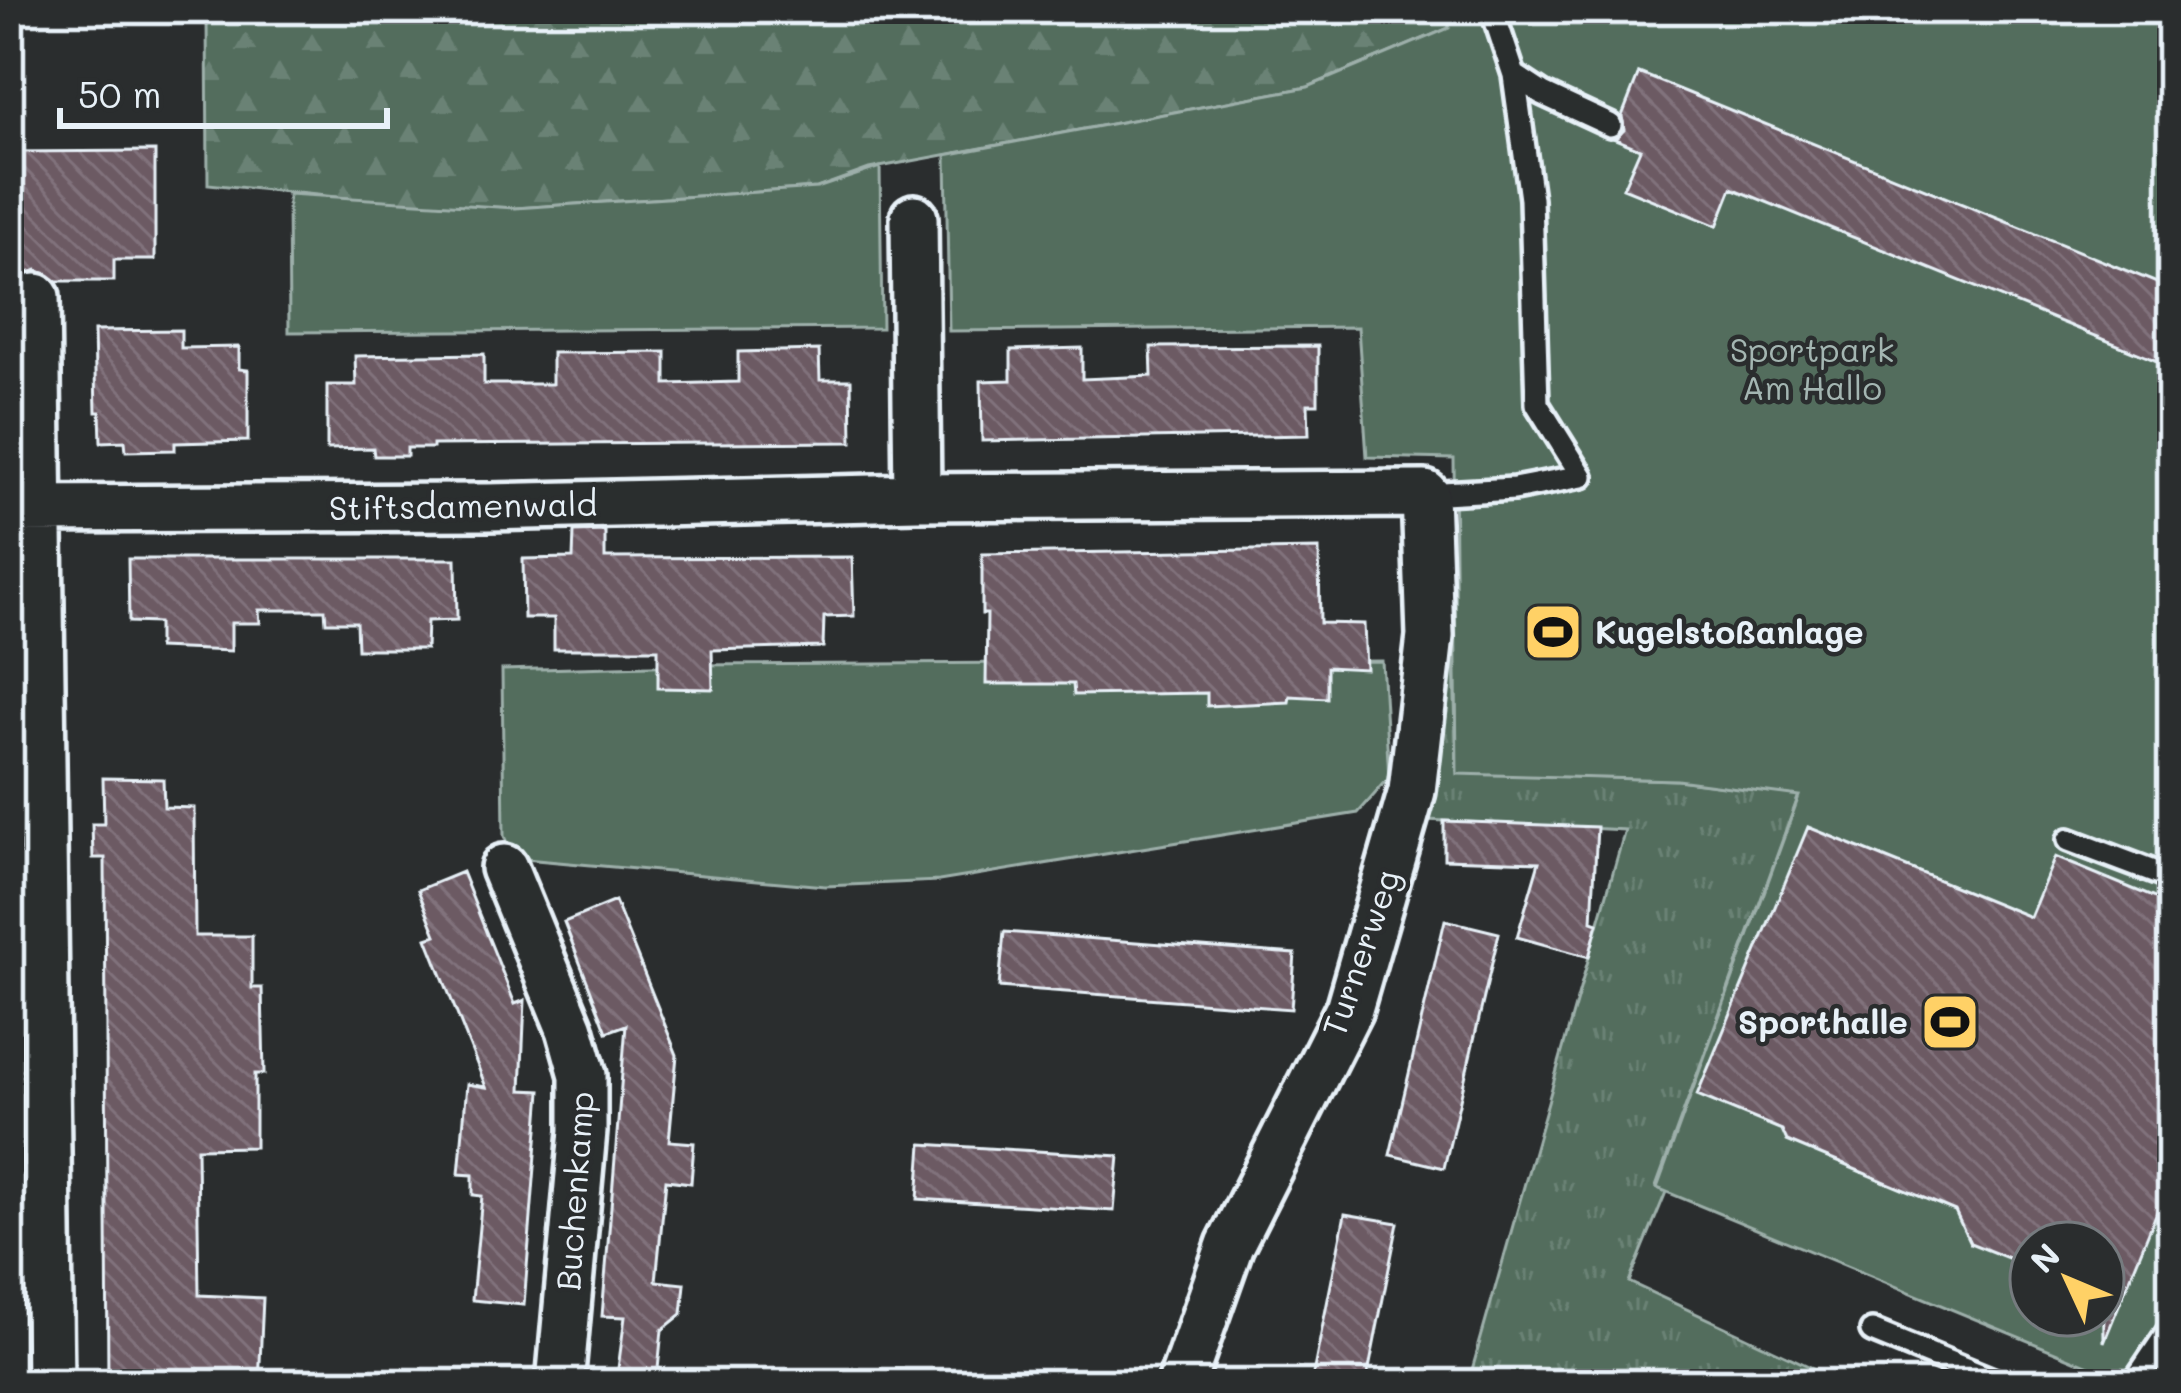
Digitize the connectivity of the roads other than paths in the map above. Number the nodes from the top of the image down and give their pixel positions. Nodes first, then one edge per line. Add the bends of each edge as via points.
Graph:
1 (1492, 9) edge
2 (1514, 75) junction
3 (1610, 124) dead end
4 (914, 218) dead end
5 (36, 297) dead end
6 (1425, 494) junction
7 (917, 497) junction
8 (23, 508) edge
9 (2068, 840) dead end
10 (504, 868) dead end
11 (2172, 879) edge
12 (28, 1118) edge
13 (2172, 1326) edge
14 (1872, 1331) dead end
15 (50, 1384) edge
16 (560, 1384) edge
17 (1181, 1384) edge
18 (2002, 1384) edge
19 (2133, 1384) edge

1 - 2 lane
2 - 3 lane
2 - 6 lane via 1531,199 1537,404 1582,476
4 - 7 street
5 - 8 street
6 - 7 street, Stiftsdamenwald
6 - 17 street, Turnerweg via 1430,636 1412,791 1349,1009 1230,1245
7 - 8 street, Stiftsdamenwald
8 - 12 street
9 - 11 lane
10 - 16 street, Buchenkamp via 583,1076
12 - 15 street
13 - 19 lane
14 - 18 lane

